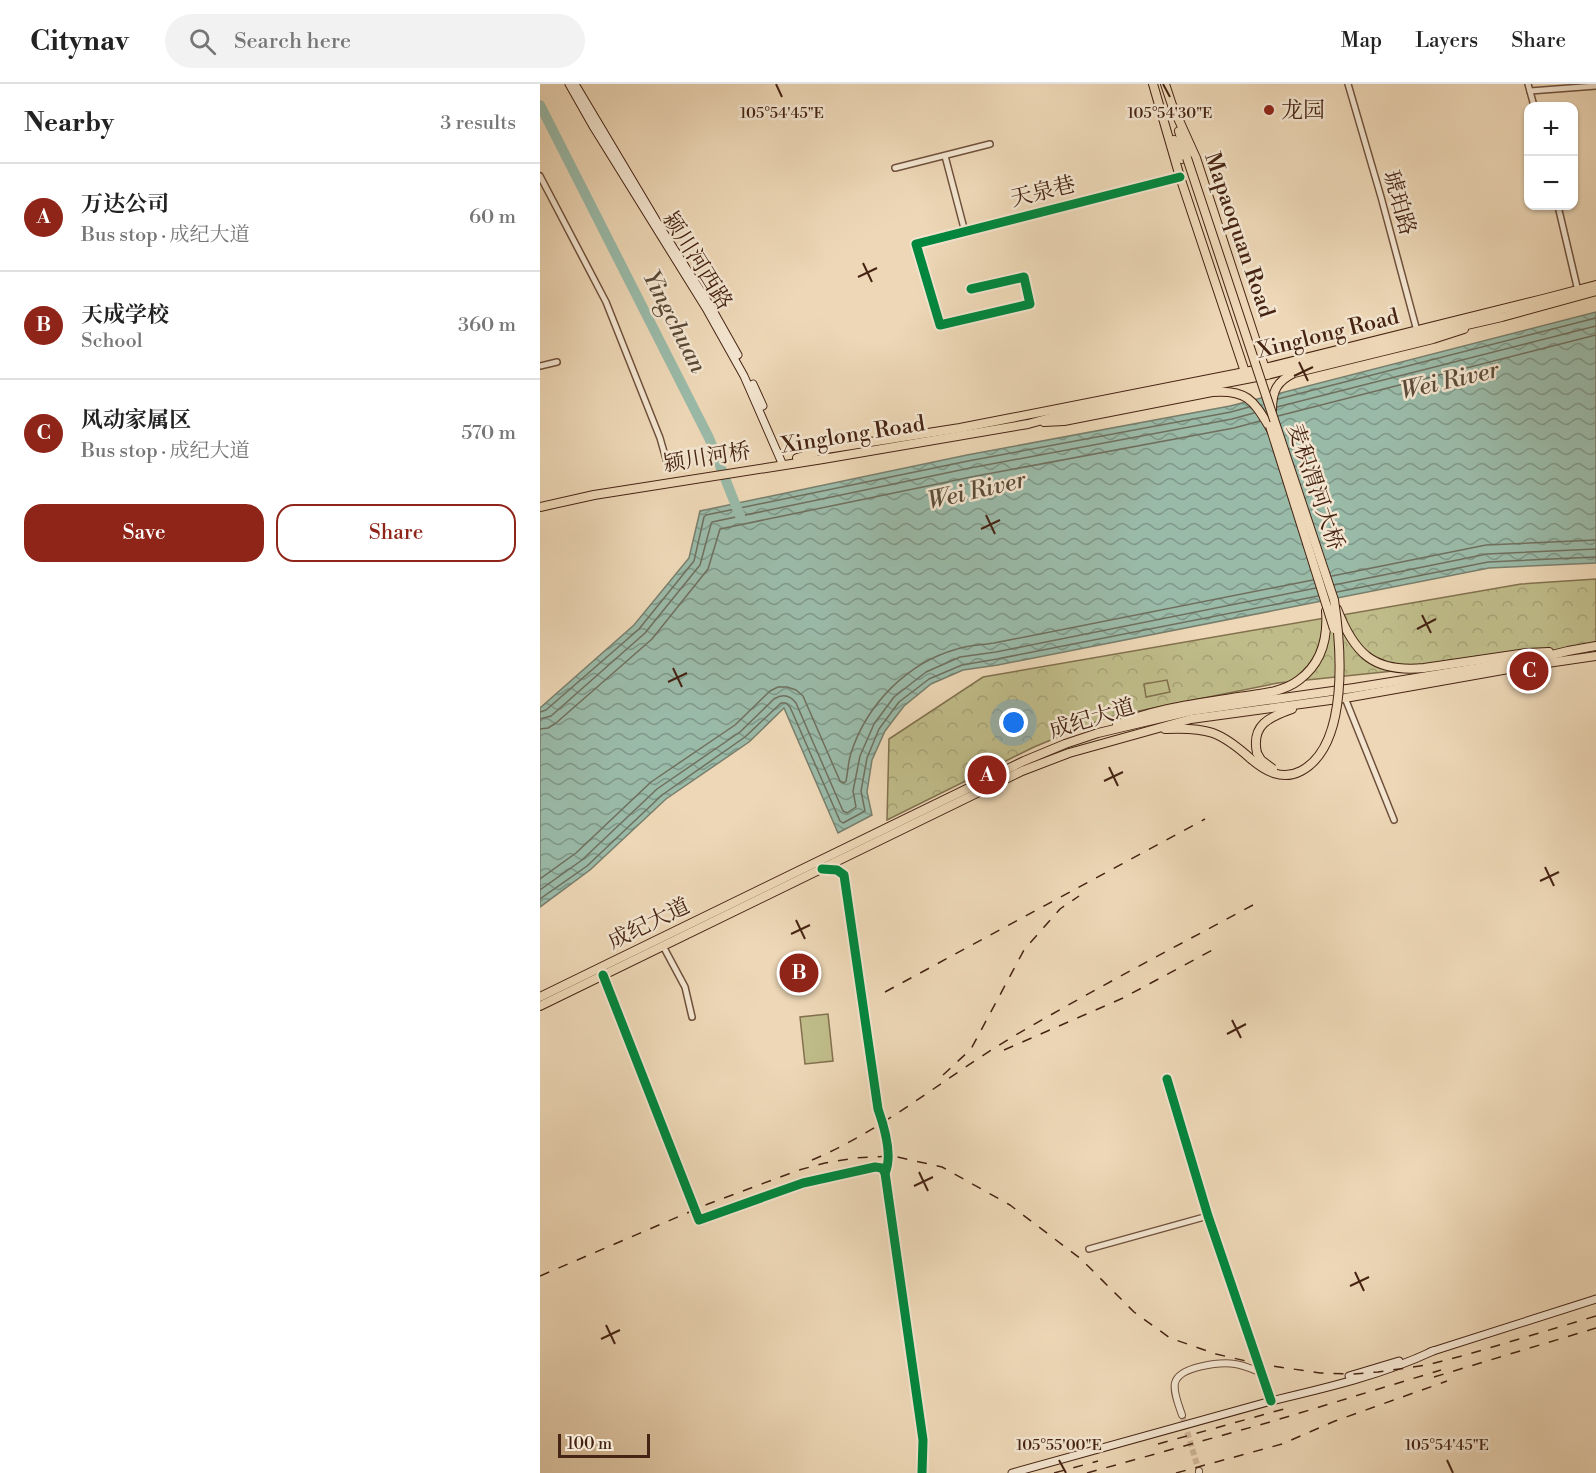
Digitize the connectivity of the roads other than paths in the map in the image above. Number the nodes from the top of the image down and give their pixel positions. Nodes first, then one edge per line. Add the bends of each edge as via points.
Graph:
1 (569, 84) edge
2 (574, 84) edge
3 (1153, 84) edge
4 (1165, 84) edge
5 (1348, 84) edge
6 (1528, 84) edge
7 (1596, 86) edge
8 (1530, 91) junction
9 (1533, 102) edge
10 (1173, 107) junction
11 (1162, 111) junction
12 (990, 144) dead end
13 (945, 156) junction
14 (1184, 159) junction
15 (895, 168) dead end
16 (540, 176) edge
17 (1180, 177) junction
18 (1559, 210) edge
19 (965, 232) junction
20 (1596, 285) edge
21 (971, 289) dead end
22 (1596, 291) edge
23 (1579, 293) junction
24 (1502, 317) junction
25 (1417, 331) junction
26 (557, 362) dead end
27 (540, 366) edge
28 (1266, 371) junction
29 (1246, 376) junction
30 (1028, 424) junction
31 (1274, 430) junction
32 (784, 462) junction
33 (668, 466) dead end
34 (768, 467) junction
35 (540, 507) edge
36 (1330, 600) junction
37 (1596, 646) edge
38 (1568, 651) junction
39 (1596, 656) edge
40 (1345, 698) junction
41 (1306, 704) junction
42 (1149, 730) junction
43 (1098, 733) junction
44 (1254, 756) junction
45 (1394, 820) dead end
46 (822, 869) junction
47 (663, 946) junction
48 (603, 975) junction
49 (540, 997) edge
50 (540, 1006) edge
51 (693, 1017) dead end
52 (1167, 1079) dead end
53 (885, 1173) junction
54 (1208, 1216) junction
55 (1089, 1249) dead end
56 (1596, 1299) edge
57 (1262, 1373) junction
58 (1271, 1401) junction
59 (1182, 1415) tunnel mouth
60 (922, 1473) edge
61 (1012, 1473) edge

1 - 32 main road, 颍川河西路 via 712,319
2 - 32 main road, 颍川河西路 via 711,307 748,375
3 - 11 main road, Mapaoquan Road
4 - 10 main road, Mapaoquan Road
5 - 25 street, 琥珀路
6 - 8 street
7 - 8 street
8 - 9 street
10 - 14 main road, Mapaoquan Road
10 - 28 main road, Mapaoquan Road via 1196,158
11 - 14 main road, Mapaoquan Road
11 - 17 main road, Mapaoquan Road
12 - 13 street
13 - 15 street
13 - 19 street
14 - 31 main road, 麦积渭河大桥
16 - 33 street via 606,302
17 - 19 street, 天泉巷
17 - 29 main road, Mapaoquan Road
18 - 23 street
19 - 21 street, 天泉巷 via 916,244 940,325 1030,304 1024,277
20 - 23 highway, Xinglong Road
22 - 23 highway, Xinglong Road
23 - 24 highway, Xinglong Road
23 - 25 highway, Xinglong Road
24 - 28 highway, Xinglong Road
24 - 31 main road, bridge via 1285,377 1272,399
25 - 28 highway, Xinglong Road
26 - 27 street
28 - 29 highway, Xinglong Road
29 - 30 highway, Xinglong Road
29 - 32 highway, Xinglong Road via 826,449
30 - 31 main road via 1064,421 1212,392 1235,392 1252,402
30 - 34 highway, Xinglong Road
31 - 36 main road, 麦积渭河大桥, bridge
32 - 34 highway, Xinglong Road
34 - 35 highway, 颍川河桥
36 - 38 main road, bridge via 1352,641 1384,666 1408,670
36 - 43 main road, bridge via 1325,642 1316,664 1299,681 1275,691 1130,719
36 - 44 main road, 麦积渭河大桥, bridge via 1339,634 1340,679 1334,719 1322,750 1310,765 1287,775 1268,771
37 - 38 main road, 成纪大道
38 - 43 main road, 成纪大道 via 1191,711
39 - 40 main road, 成纪大道
40 - 41 main road, 成纪大道
40 - 45 street
41 - 42 main road, 成纪大道 via 1191,719
41 - 44 main road via 1277,714 1260,727
42 - 44 main road, 麦积渭河大桥 via 1209,731
42 - 46 main road, 成纪大道 via 1044,761
43 - 49 main road, 成纪大道 via 1024,761
46 - 47 main road, 成纪大道
46 - 53 street via 844,874 878,1109 885,1130
47 - 48 main road, 成纪大道
47 - 51 street via 685,987
48 - 50 main road, 成纪大道
48 - 53 street via 699,1220 803,1183 875,1167
52 - 54 street
53 - 60 street via 923,1440
54 - 55 street
54 - 57 street
56 - 58 main road via 1432,1351 1410,1362
57 - 58 street
57 - 59 street via 1236,1364 1181,1373 1175,1390
58 - 61 main road

